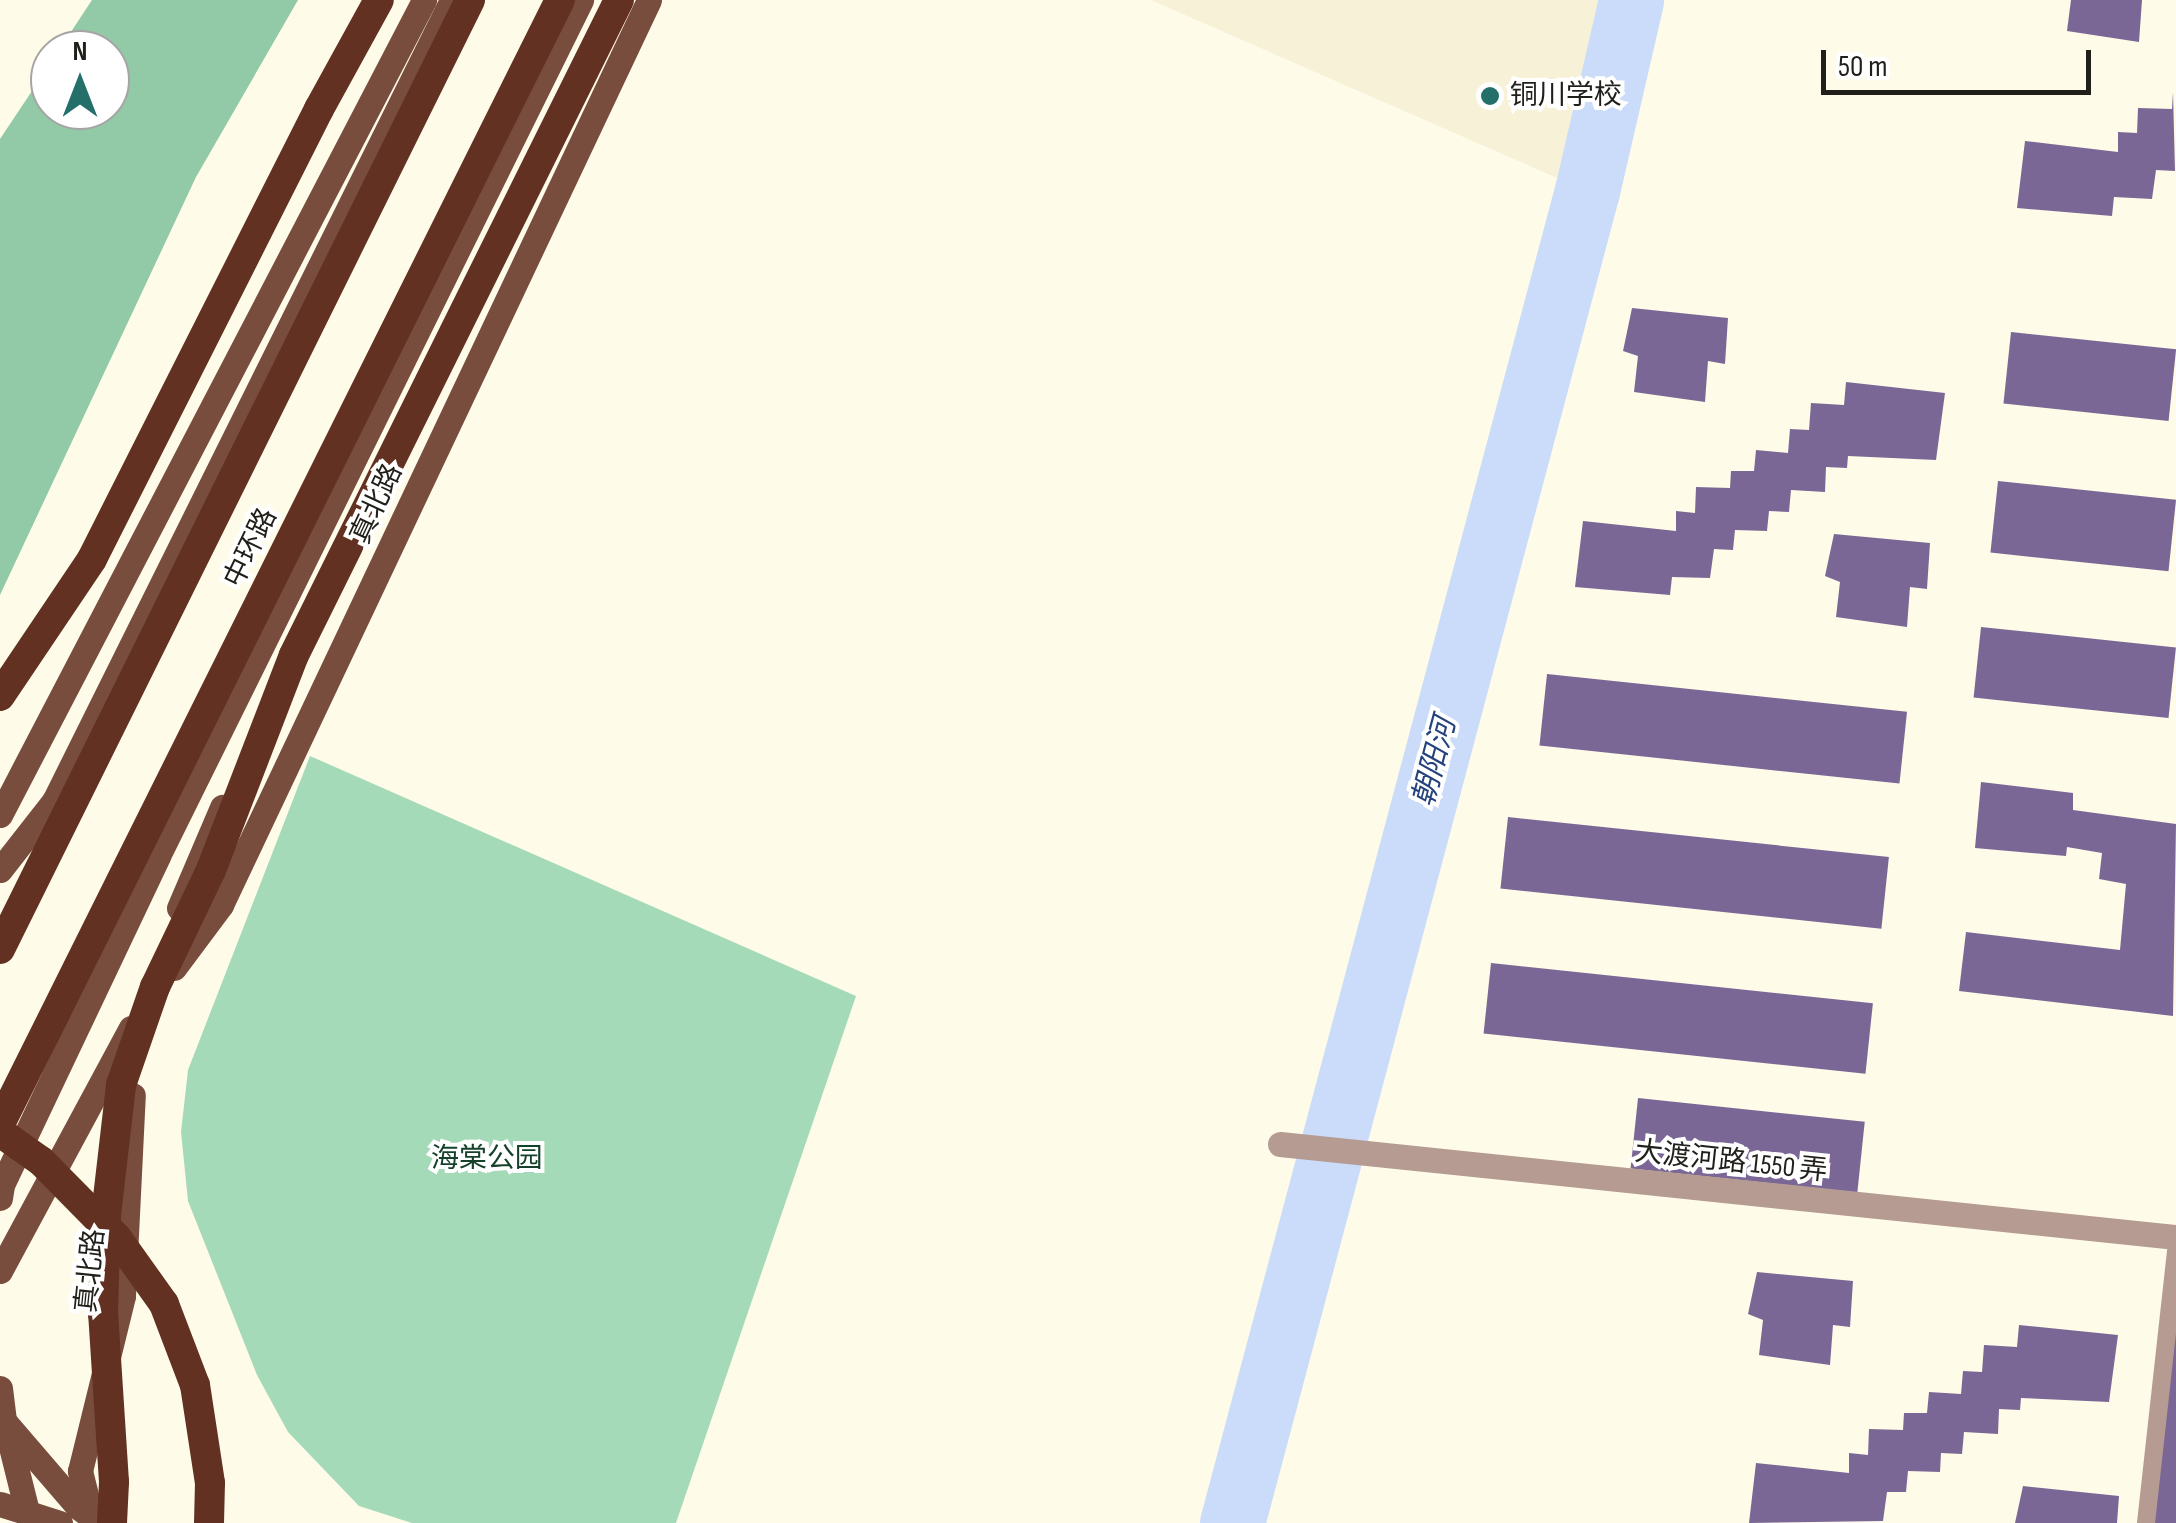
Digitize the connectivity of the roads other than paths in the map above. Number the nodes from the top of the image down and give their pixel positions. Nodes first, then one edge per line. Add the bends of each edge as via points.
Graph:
1 (380, 0) edge
2 (424, 0) edge
3 (452, 0) edge
4 (470, 0) edge
5 (560, 0) edge
6 (581, 0) edge
7 (610, 0) edge
8 (619, 0) edge
9 (649, 0) edge
10 (338, 566) junction
11 (0, 696) edge
12 (0, 815) edge
13 (0, 870) edge
14 (0, 950) edge
15 (136, 1019) junction
16 (0, 1124) edge
17 (0, 1132) edge
18 (1280, 1144) dead end
19 (0, 1198) edge
20 (2176, 1237) edge
21 (2176, 1250) edge
22 (0, 1271) edge
23 (0, 1388) edge
24 (2, 1419) edge
25 (0, 1504) edge
26 (30, 1523) edge
27 (60, 1523) edge
28 (96, 1523) edge
29 (112, 1523) edge
30 (209, 1523) edge
31 (2146, 1523) edge

1 - 11 highway via 92,559
2 - 12 main road
3 - 13 main road via 54,801
4 - 14 highway, 中环路
5 - 16 highway, 中环路
6 - 19 main road via 158,856
7 - 10 main road, 真北路
8 - 10 highway, bridge
9 - 15 main road, 真北路 via 221,905
10 - 15 main road, 真北路 via 202,850
10 - 29 highway, bridge via 155,988 121,1086 103,1314
15 - 22 main road, 真北路
15 - 28 main road, 真北路 via 123,1296 80,1471
17 - 30 highway, bridge via 41,1161 117,1238 164,1304 195,1385 210,1483
18 - 20 street, 大渡河路 1550 弄
21 - 31 lane
23 - 24 main road
24 - 26 main road, bridge
24 - 28 main road, bridge
25 - 27 main road

